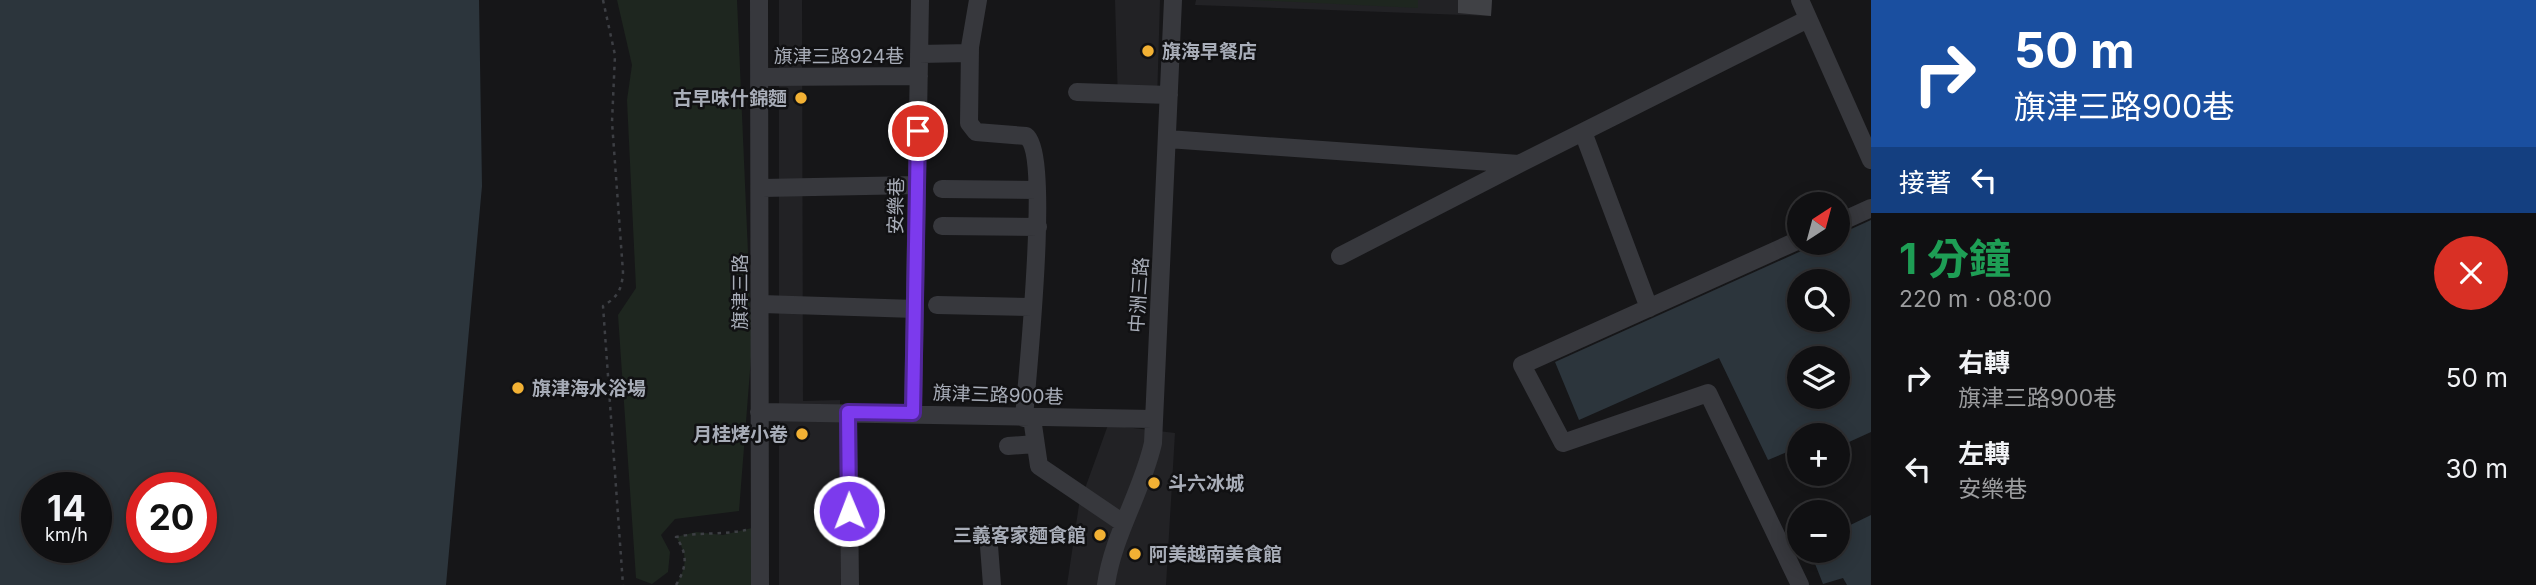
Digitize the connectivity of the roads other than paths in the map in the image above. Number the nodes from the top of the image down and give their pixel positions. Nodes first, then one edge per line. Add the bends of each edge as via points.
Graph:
1 (759, 0) edge
2 (920, 0) edge
3 (978, 0) edge
4 (1173, 0) edge
5 (1800, 0) edge
6 (1808, 19) junction
7 (970, 53) junction
8 (919, 54) junction
9 (919, 76) junction
10 (760, 77) junction
11 (1077, 92) dead end
12 (1169, 95) junction
13 (1583, 132) junction
14 (1168, 139) junction
15 (1871, 160) edge
16 (1519, 163) junction
17 (917, 185) junction
18 (761, 188) junction
19 (942, 189) dead end
20 (1037, 190) junction
21 (1871, 208) edge
22 (1850, 218) edge
23 (942, 226) dead end
24 (1038, 227) junction
25 (1787, 245) edge
26 (1340, 256) dead end
27 (761, 304) junction
28 (937, 305) dead end
29 (1032, 307) junction
30 (1649, 308) junction
31 (915, 309) junction
32 (759, 412) junction
33 (848, 412) junction
34 (913, 413) junction
35 (1028, 418) junction
36 (1152, 419) junction
37 (1035, 444) junction
38 (1008, 446) dead end
39 (1123, 523) junction
40 (988, 533) dead end
41 (761, 585) edge
42 (850, 585) edge
43 (992, 585) edge
44 (1106, 585) edge
45 (1800, 585) edge

1 - 10 street, 旗津三路
2 - 8 street, 安樂巷
3 - 7 street
4 - 12 street, 中洲三路
5 - 6 street
6 - 13 street
6 - 15 street
7 - 8 street
7 - 20 street via 969,123 972,129 1031,139
8 - 9 street, 安樂巷
9 - 10 street, 旗津三路924巷
9 - 17 street, 安樂巷
10 - 18 street, 旗津三路
11 - 12 street
12 - 14 street, 中洲三路
13 - 16 street
13 - 30 street
14 - 16 street
14 - 36 street, 中洲三路
16 - 26 street
17 - 18 street
17 - 31 street, 安樂巷
18 - 27 street, 旗津三路
19 - 20 street
20 - 24 street
21 - 22 street
23 - 24 street
24 - 29 street
25 - 30 street
27 - 31 street
27 - 32 street, 旗津三路
28 - 29 street
29 - 35 street
30 - 45 street via 1522,365 1563,443 1708,393
31 - 34 street, 安樂巷
32 - 33 street, 旗津三路900巷
32 - 41 street, 旗津三路
33 - 34 street, 旗津三路900巷
33 - 42 street
34 - 35 street, 旗津三路900巷
35 - 36 street, 旗津三路900巷
35 - 37 street
36 - 39 street, 中洲三路 via 1149,462
37 - 38 street
37 - 39 street via 1043,470
39 - 44 street, 中洲三路
40 - 43 street

